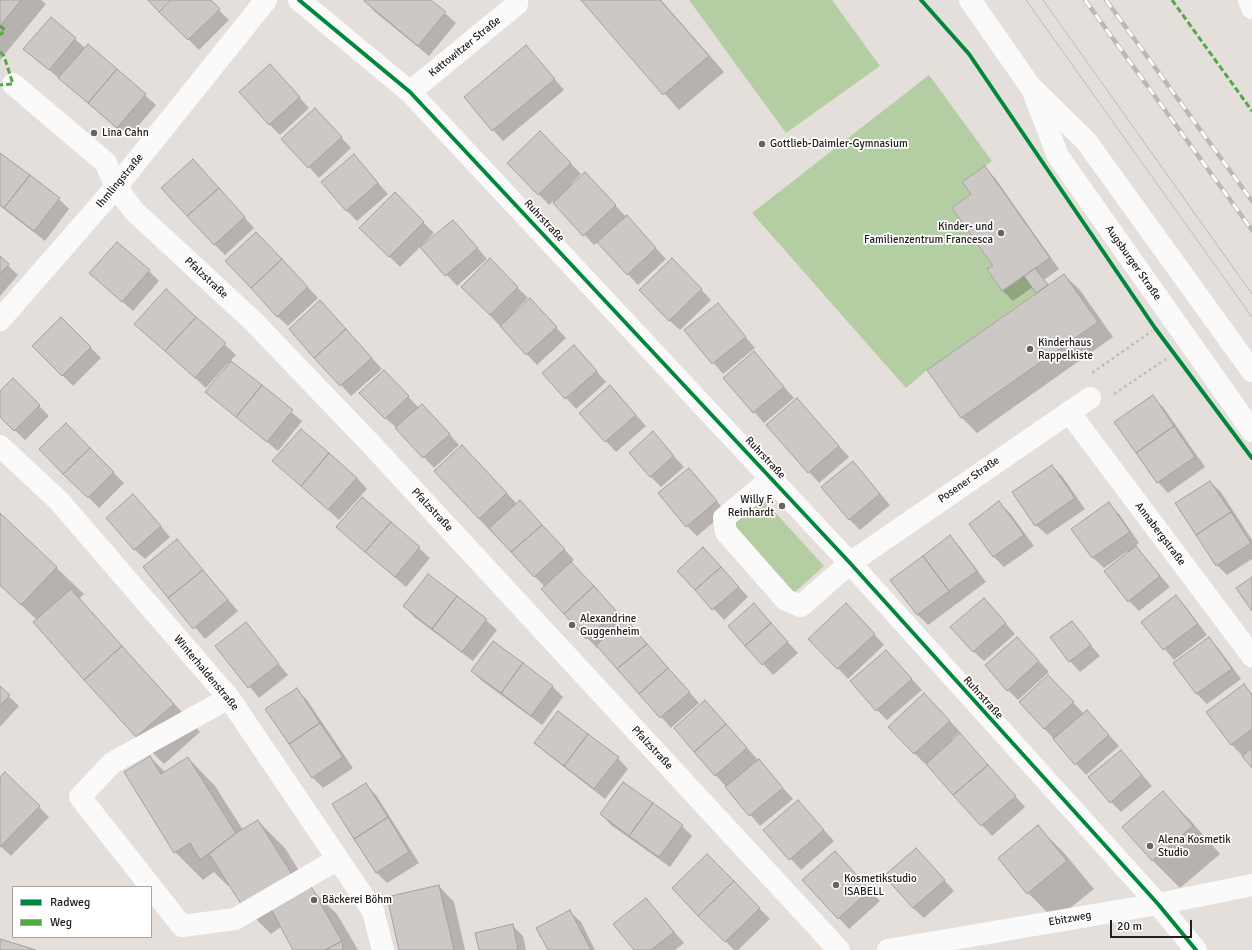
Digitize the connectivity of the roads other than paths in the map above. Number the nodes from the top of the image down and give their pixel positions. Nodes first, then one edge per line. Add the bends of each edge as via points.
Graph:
1 (266, 0) edge
2 (299, 0) edge
3 (516, 0) edge
4 (970, 0) edge
5 (1249, 0) edge
6 (1252, 8) edge
7 (13, 84) dead end
8 (1030, 86) junction
9 (410, 92) junction
10 (116, 187) junction
11 (0, 320) edge
12 (1252, 371) edge
13 (1090, 398) road end
14 (1068, 412) junction
15 (1252, 431) edge
16 (0, 446) edge
17 (771, 479) junction
18 (850, 563) junction
19 (1252, 656) edge
20 (229, 698) junction
21 (338, 859) junction
22 (1252, 885) edge
23 (150, 886) edge
24 (152, 888) edge
25 (1158, 904) junction
26 (383, 950) edge
27 (839, 950) edge
28 (888, 950) edge
29 (891, 950) edge
30 (1196, 950) edge

1 - 10 street, Ihmlingstraße
2 - 9 street, Ruhrstraße
3 - 9 street, Kattowitzer Straße via 517,4
4 - 8 street, Augsburger Straße
5 - 6 street
7 - 10 street, Pfalzstraße via 106,163
8 - 12 street, Augsburger Straße via 1086,141
8 - 15 street, Augsburger Straße via 1058,156
9 - 17 street, Ruhrstraße
10 - 11 street, Ihmlingstraße
10 - 27 street, Pfalzstraße via 134,211 253,321 369,442
13 - 14 street, Posener Straße
14 - 18 street, Posener Straße
14 - 19 street, Annabergstraße
16 - 20 street, Winterhaldenstraße via 59,501
17 - 18 street, Ruhrstraße
17 - 18 street, Posener Straße via 724,518 726,532 786,600 801,606
18 - 25 street, Ruhrstraße
20 - 21 street, Winterhaldenstraße
20 - 23 street via 112,764 80,797
21 - 24 street via 235,919 182,926
21 - 26 street, Winterhaldenstraße via 373,911
22 - 25 street, Ebitzweg
25 - 29 street, Ebitzweg
25 - 30 street, Ruhrstraße
28 - 29 street, Ebitzweg

